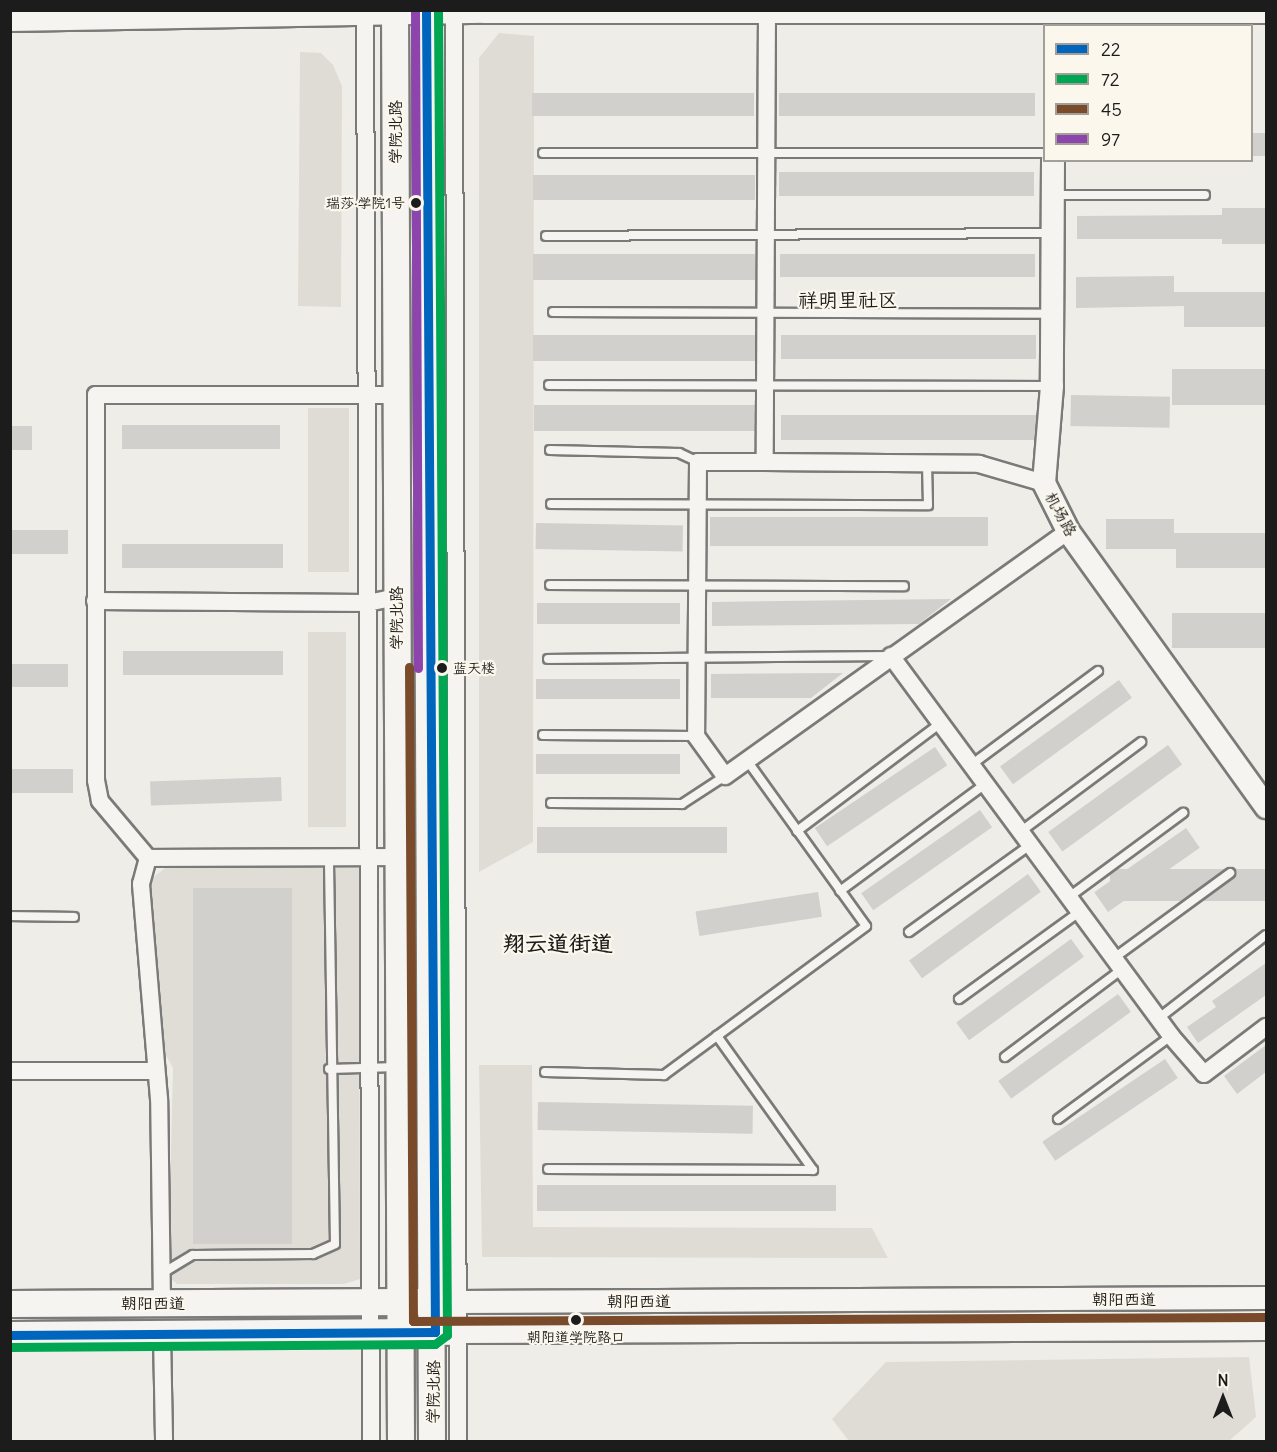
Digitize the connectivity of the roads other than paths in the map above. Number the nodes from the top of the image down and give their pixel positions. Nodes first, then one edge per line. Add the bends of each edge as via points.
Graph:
1 (916, 11) edge
2 (767, 12) edge
3 (1266, 12) edge
4 (365, 13) edge
5 (395, 13) edge
6 (426, 13) edge
7 (454, 13) edge
8 (1054, 19) edge
9 (10, 20) edge
10 (543, 153) dead end
11 (767, 153) junction
12 (1043, 153) edge
13 (1053, 162) edge
14 (1053, 195) junction
15 (1205, 195) dead end
16 (1053, 233) junction
17 (766, 235) junction
18 (546, 236) dead end
19 (553, 312) dead end
20 (766, 313) junction
21 (1052, 314) junction
22 (549, 385) dead end
23 (1052, 386) junction
24 (765, 387) junction
25 (396, 396) junction
26 (366, 397) junction
27 (550, 450) dead end
28 (698, 462) junction
29 (765, 462) junction
30 (927, 464) junction
31 (1044, 483) junction
32 (551, 504) dead end
33 (696, 504) junction
34 (1068, 531) junction
35 (550, 585) dead end
36 (695, 585) junction
37 (904, 585) dead end
38 (458, 596) junction
39 (396, 597) junction
40 (429, 598) junction
41 (95, 601) junction
42 (368, 603) junction
43 (891, 656) junction
44 (548, 659) dead end
45 (696, 661) junction
46 (1098, 671) dead end
47 (940, 723) junction
48 (543, 735) dead end
49 (696, 736) junction
50 (1141, 741) dead end
51 (745, 759) junction
52 (971, 765) junction
53 (725, 776) junction
54 (985, 784) junction
55 (551, 803) dead end
56 (1266, 807) edge
57 (1182, 813) dead end
58 (797, 831) junction
59 (1025, 838) junction
60 (327, 857) junction
61 (369, 857) junction
62 (398, 857) junction
63 (148, 858) junction
64 (1230, 873) dead end
65 (840, 891) junction
66 (1069, 897) junction
67 (1079, 912) junction
68 (10, 916) edge
69 (74, 917) dead end
70 (909, 932) dead end
71 (1266, 935) edge
72 (1118, 964) junction
73 (959, 999) dead end
74 (1158, 1018) junction
75 (1266, 1027) edge
76 (717, 1036) junction
77 (1171, 1036) junction
78 (1005, 1056) dead end
79 (399, 1066) junction
80 (371, 1067) junction
81 (331, 1069) junction
82 (10, 1071) edge
83 (154, 1071) junction
84 (545, 1072) dead end
85 (1058, 1119) dead end
86 (548, 1168) dead end
87 (158, 1275) junction
88 (1266, 1298) edge
89 (371, 1302) junction
90 (402, 1302) junction
91 (445, 1302) junction
92 (162, 1303) junction
93 (10, 1304) edge
94 (1266, 1329) edge
95 (446, 1332) junction
96 (371, 1333) junction
97 (401, 1333) junction
98 (159, 1334) junction
99 (10, 1335) edge
100 (156, 1442) edge
101 (164, 1442) edge
102 (371, 1442) edge
103 (401, 1442) edge
104 (432, 1442) edge
105 (458, 1442) edge

1 - 2 main road
1 - 8 main road
2 - 7 main road
2 - 11 street
3 - 8 main road
4 - 5 main road
4 - 9 main road
4 - 26 street
5 - 6 main road
5 - 25 main road, 学院北路
6 - 7 main road
6 - 40 main road, 学院北路
7 - 38 street
10 - 11 lane
11 - 12 lane
11 - 17 street
13 - 14 main road, 机场路
14 - 15 lane
14 - 16 main road, 机场路
16 - 17 lane
16 - 21 main road, 机场路
17 - 18 lane
17 - 20 street
19 - 20 lane
20 - 21 lane
20 - 24 street
21 - 23 main road, 机场路
22 - 24 lane
23 - 24 lane
23 - 31 main road, 机场路
24 - 29 street
25 - 26 street
25 - 39 main road, 学院北路
26 - 41 street via 96,395
26 - 42 street
27 - 28 lane via 679,453
28 - 29 street
28 - 33 street
29 - 30 street
30 - 31 street via 979,464
30 - 33 lane via 928,505
31 - 34 main road, 机场路
32 - 33 lane
33 - 36 street
34 - 43 street
34 - 56 main road, 机场路
35 - 36 lane
36 - 37 lane
36 - 45 street
38 - 40 street
38 - 91 street
39 - 40 main road
39 - 42 street
39 - 62 main road, 学院北路
40 - 91 main road, 学院北路
41 - 42 street
41 - 63 street via 100,801
42 - 61 street
43 - 45 lane via 715,656
43 - 47 street
43 - 51 street
44 - 45 lane
45 - 49 street
46 - 52 lane
47 - 52 street
47 - 58 lane
48 - 49 lane
49 - 53 street
50 - 59 lane
51 - 53 street
51 - 58 lane
52 - 54 street
53 - 55 lane via 682,804
54 - 59 street
54 - 65 lane
57 - 66 lane
58 - 65 lane
59 - 66 street
59 - 70 lane
60 - 61 street
60 - 63 street
60 - 81 lane
61 - 62 street
61 - 80 street
62 - 79 main road, 学院北路
63 - 83 street via 141,884
64 - 72 lane
65 - 76 lane via 866,926
66 - 67 street
67 - 72 street
67 - 73 lane
68 - 69 lane
71 - 74 lane
72 - 74 street
72 - 78 lane
74 - 77 street
75 - 77 street via 1203,1074
76 - 84 lane via 664,1075
76 - 86 lane via 813,1170
77 - 85 lane
79 - 80 lane
79 - 90 main road, 学院北路
80 - 81 lane
80 - 89 street
81 - 87 lane via 330,1247 313,1254 193,1255
82 - 83 street
83 - 87 street via 159,1099
87 - 92 street
88 - 91 main road, 朝阳西道
89 - 90 main road, 朝阳西道
89 - 92 main road, 朝阳西道
89 - 96 street
90 - 91 main road, 朝阳西道
90 - 97 main road, 学院北路
91 - 95 main road, 学院北路
92 - 93 main road, 朝阳西道
94 - 95 main road, 朝阳西道
95 - 97 main road, 朝阳西道
95 - 104 main road, 学院北路
95 - 105 street
96 - 97 main road, 朝阳西道
96 - 98 main road, 朝阳西道
96 - 102 street
97 - 103 main road, 学院北路
98 - 99 main road, 朝阳西道
98 - 100 street
98 - 101 street

